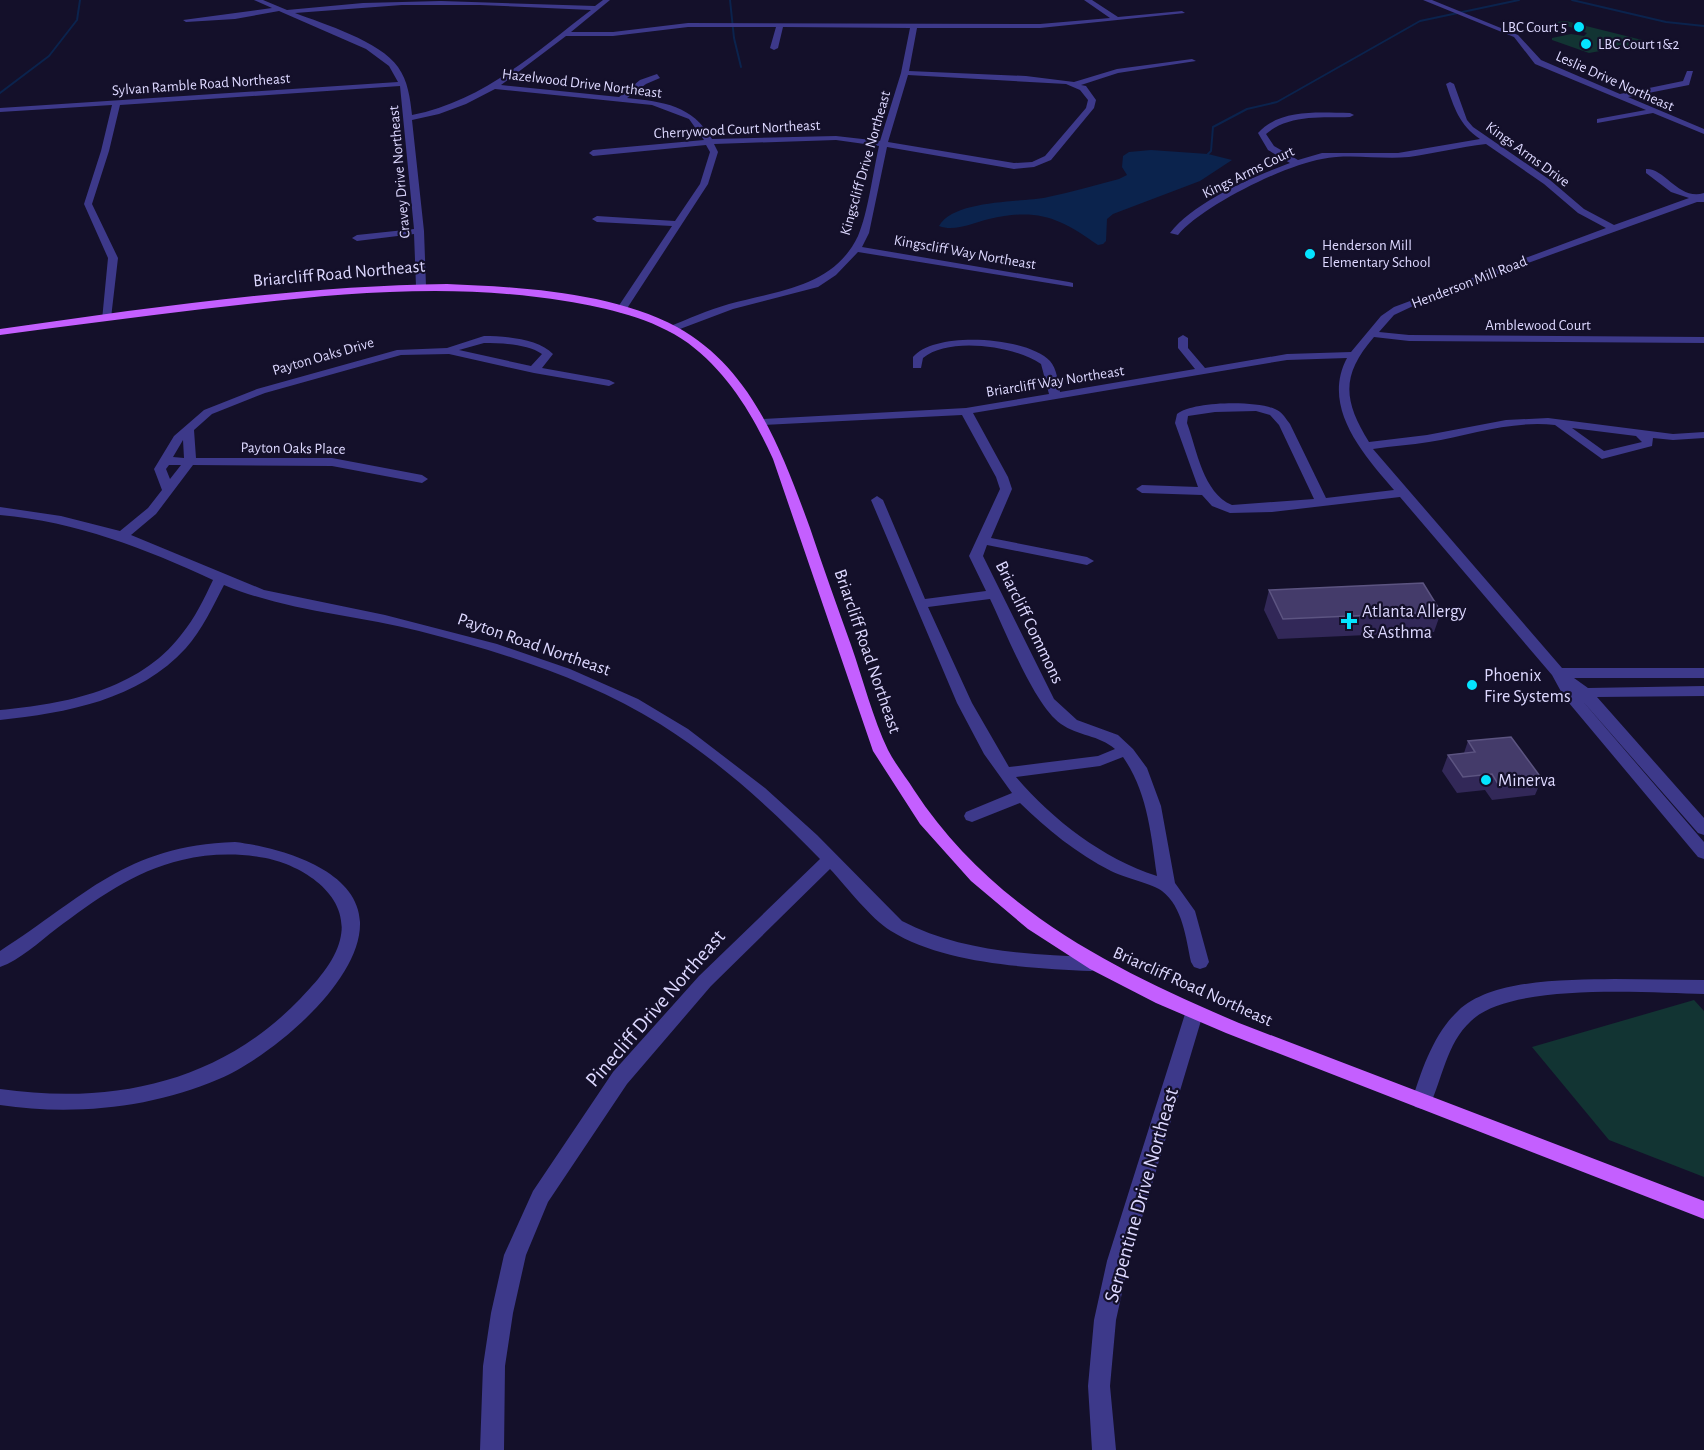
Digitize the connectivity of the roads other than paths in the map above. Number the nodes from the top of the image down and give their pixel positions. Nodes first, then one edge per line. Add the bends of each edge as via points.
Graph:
1 (257, 0) edge
2 (399, 0) edge
3 (607, 0) edge
4 (1087, 0) edge
5 (1426, 0) edge
6 (597, 8) junction
7 (282, 10) junction
8 (1182, 13) dead end
9 (1117, 19) junction
10 (186, 20) dead end
11 (780, 25) junction
12 (914, 26) junction
13 (564, 34) junction
14 (774, 48) dead end
15 (1192, 60) dead end
16 (1690, 73) dead end
17 (905, 74) junction
18 (657, 76) dead end
19 (404, 84) junction
20 (1075, 84) junction
21 (1450, 84) dead end
22 (492, 86) junction
23 (1617, 97) junction
24 (620, 100) junction
25 (116, 103) junction
26 (0, 110) edge
27 (1650, 112) junction
28 (1350, 115) dead end
29 (409, 118) junction
30 (1600, 121) dead end
31 (1704, 132) edge
32 (1486, 141) junction
33 (709, 142) junction
34 (883, 145) junction
35 (593, 153) dead end
36 (1297, 163) junction
37 (1649, 171) dead end
38 (1702, 198) edge
39 (597, 219) dead end
40 (679, 224) junction
41 (1612, 228) junction
42 (419, 231) junction
43 (1175, 233) dead end
44 (357, 238) dead end
45 (856, 249) junction
46 (1069, 285) dead end
47 (421, 286) junction
48 (621, 310) junction
49 (105, 318) junction
50 (672, 329) junction
51 (0, 332) edge
52 (1372, 334) junction
53 (1183, 338) dead end
54 (1704, 340) edge
55 (449, 351) junction
56 (1351, 355) junction
57 (917, 366) dead end
58 (534, 370) junction
59 (1202, 371) junction
60 (609, 382) dead end
61 (1055, 398) junction
62 (966, 411) junction
63 (763, 422) junction
64 (1557, 422) junction
65 (188, 429) junction
66 (1640, 433) junction
67 (1704, 435) edge
68 (1365, 446) junction
69 (163, 461) junction
70 (190, 461) junction
71 (422, 479) dead end
72 (1142, 489) dead end
73 (168, 491) junction
74 (1206, 491) junction
75 (1403, 493) junction
76 (877, 500) dead end
77 (1321, 501) junction
78 (0, 511) edge
79 (122, 536) junction
80 (981, 540) junction
81 (1087, 561) dead end
82 (220, 580) junction
83 (994, 594) junction
84 (920, 604) junction
85 (1558, 673) junction
86 (1704, 673) edge
87 (1704, 691) edge
88 (1577, 693) junction
89 (0, 715) edge
90 (1125, 751) junction
91 (1004, 773) junction
92 (1021, 796) junction
93 (972, 816) dead end
94 (1704, 829) edge
95 (1704, 853) edge
96 (830, 859) junction
97 (1167, 885) junction
98 (0, 960) edge
99 (1200, 963) dead end
100 (1092, 964) junction
101 (1704, 987) edge
102 (1194, 1014) junction
103 (0, 1097) edge
104 (1422, 1101) junction
105 (1704, 1210) edge
106 (492, 1450) edge
107 (1104, 1450) edge

1 - 7 street, Cravey Drive Northeast
2 - 6 street
2 - 7 street
3 - 6 street
4 - 9 street
5 - 23 street, Leslie Drive Northeast via 1516,36 1538,62
6 - 13 street
7 - 10 street
7 - 19 street, Cravey Drive Northeast via 360,43 391,62
8 - 9 street
9 - 12 street via 1040,26
11 - 12 street
11 - 13 street via 688,24 613,34
11 - 14 street
12 - 17 street, Kingscliff Drive Northeast
13 - 22 street
15 - 20 street via 1117,71
16 - 23 street via 1686,83
17 - 20 street via 1026,78
17 - 34 street, Kingscliff Drive Northeast
18 - 24 street
19 - 25 street, Sylvan Ramble Road Northeast
19 - 29 street, Cravey Drive Northeast
20 - 34 street, Cherrywood Court Northeast via 1089,93 1090,108 1043,161 1004,165
21 - 32 street, Kings Arms Drive via 1463,120
22 - 24 street, Hazelwood Drive Northeast
22 - 29 street via 454,107
23 - 27 street, Leslie Drive Northeast
24 - 33 street, Hazelwood Drive Northeast via 675,109 697,120
25 - 26 street, Sylvan Ramble Road Northeast
25 - 49 street via 88,204 114,258
27 - 30 street
27 - 31 street, Leslie Drive Northeast
28 - 36 street via 1287,119 1267,127 1262,134 1264,141
29 - 42 street, Cravey Drive Northeast
32 - 36 street, Kings Arms Court via 1411,154 1323,156
32 - 41 street, Kings Arms Drive via 1547,182 1581,211
33 - 34 street, Cherrywood Court Northeast via 819,137
33 - 35 street, Cherrywood Court Northeast
33 - 40 street via 714,152 704,184
34 - 45 street, Kingscliff Drive Northeast via 864,233
36 - 43 street, Kings Arms Court via 1188,218
37 - 38 street via 1674,190
38 - 41 street, Henderson Mill Road
39 - 40 street
40 - 48 street
41 - 52 street, Henderson Mill Road via 1424,297 1390,314
42 - 44 street
42 - 47 street, Cravey Drive Northeast
45 - 46 street, Kingscliff Way Northeast
45 - 50 street, Kingscliff Drive Northeast via 833,273 814,285 729,307
47 - 48 main road, Briarcliff Road Northeast via 526,292
47 - 49 main road, Briarcliff Road Northeast via 348,289
48 - 50 main road, Briarcliff Road Northeast
49 - 51 main road, Briarcliff Road Northeast
50 - 63 main road, Briarcliff Road Northeast via 717,364
52 - 54 street, Amblewood Court via 1408,338
52 - 56 street, Henderson Mill Road
53 - 59 street via 1183,348
55 - 58 street, Payton Oaks Drive
55 - 58 street via 471,340 486,338 540,348 548,354
55 - 65 street, Payton Oaks Drive via 401,352 261,391 208,412
56 - 59 street, Briarcliff Way Northeast via 1295,356
56 - 68 street, Henderson Mill Road via 1343,372 1342,396 1355,432
57 - 61 street via 924,351 944,343 1039,354 1047,364
58 - 60 street, Payton Oaks Drive
59 - 61 street, Briarcliff Way Northeast
61 - 62 street, Briarcliff Way Northeast
62 - 63 street, Briarcliff Way Northeast
62 - 80 street, Briarcliff Commons via 1006,489
63 - 100 main road, Briarcliff Road Northeast via 881,751 903,791 938,838 988,888 1018,915
64 - 66 street
64 - 66 street via 1602,454 1648,444
64 - 68 street via 1506,423 1427,439
65 - 69 street, Payton Oaks Drive
65 - 70 street
66 - 67 street
68 - 75 street, Henderson Mill Road
69 - 70 street, Payton Oaks Place
69 - 73 street via 160,469
70 - 71 street, Payton Oaks Place via 332,462
70 - 73 street
72 - 74 street
73 - 79 street via 153,511
74 - 77 street via 1216,503 1239,511
74 - 77 street via 1181,423 1183,414 1202,409 1266,406 1284,424
75 - 77 street
75 - 85 street, Henderson Mill Road
76 - 84 street
78 - 79 street, Payton Road Northeast via 69,522
79 - 82 street, Payton Road Northeast via 183,560
80 - 81 street
80 - 83 street, Briarcliff Commons via 976,556
82 - 89 street via 202,616 180,646 134,679 115,690 66,706
82 - 96 street, Payton Road Northeast via 263,594 391,620 469,641 616,693 666,721 708,752
83 - 84 street
83 - 90 street, Briarcliff Commons via 1043,694 1060,715 1070,723 1118,735
84 - 91 street via 974,725
85 - 86 street
85 - 88 street, Henderson Mill Road
87 - 88 street
88 - 94 street, Henderson Mill Road
88 - 95 street, Henderson Mill Road
90 - 91 street via 1100,761
90 - 97 street, Briarcliff Commons via 1144,782 1155,812
91 - 92 street
92 - 93 street
92 - 97 street via 1043,818 1105,862
96 - 100 street, Payton Road Northeast via 894,925 914,936 1047,963
96 - 106 street, Pinecliff Drive Northeast via 705,981 620,1078 540,1197 515,1255 502,1313 494,1366
97 - 99 street via 1191,920
98 - 103 street via 101,888 135,869 205,849 232,847 291,859 321,876 350,909 351,929 344,956 329,979 268,1040 228,1067 185,1085 138,1097 22,1101
100 - 102 main road, Briarcliff Road Northeast
101 - 104 street via 1546,989 1513,992 1488,1000 1466,1014 1450,1037 1427,1078
102 - 104 main road, Briarcliff Road Northeast
102 - 107 street, Serpentine Drive Northeast via 1116,1270 1099,1386
104 - 105 main road, Briarcliff Road Northeast

